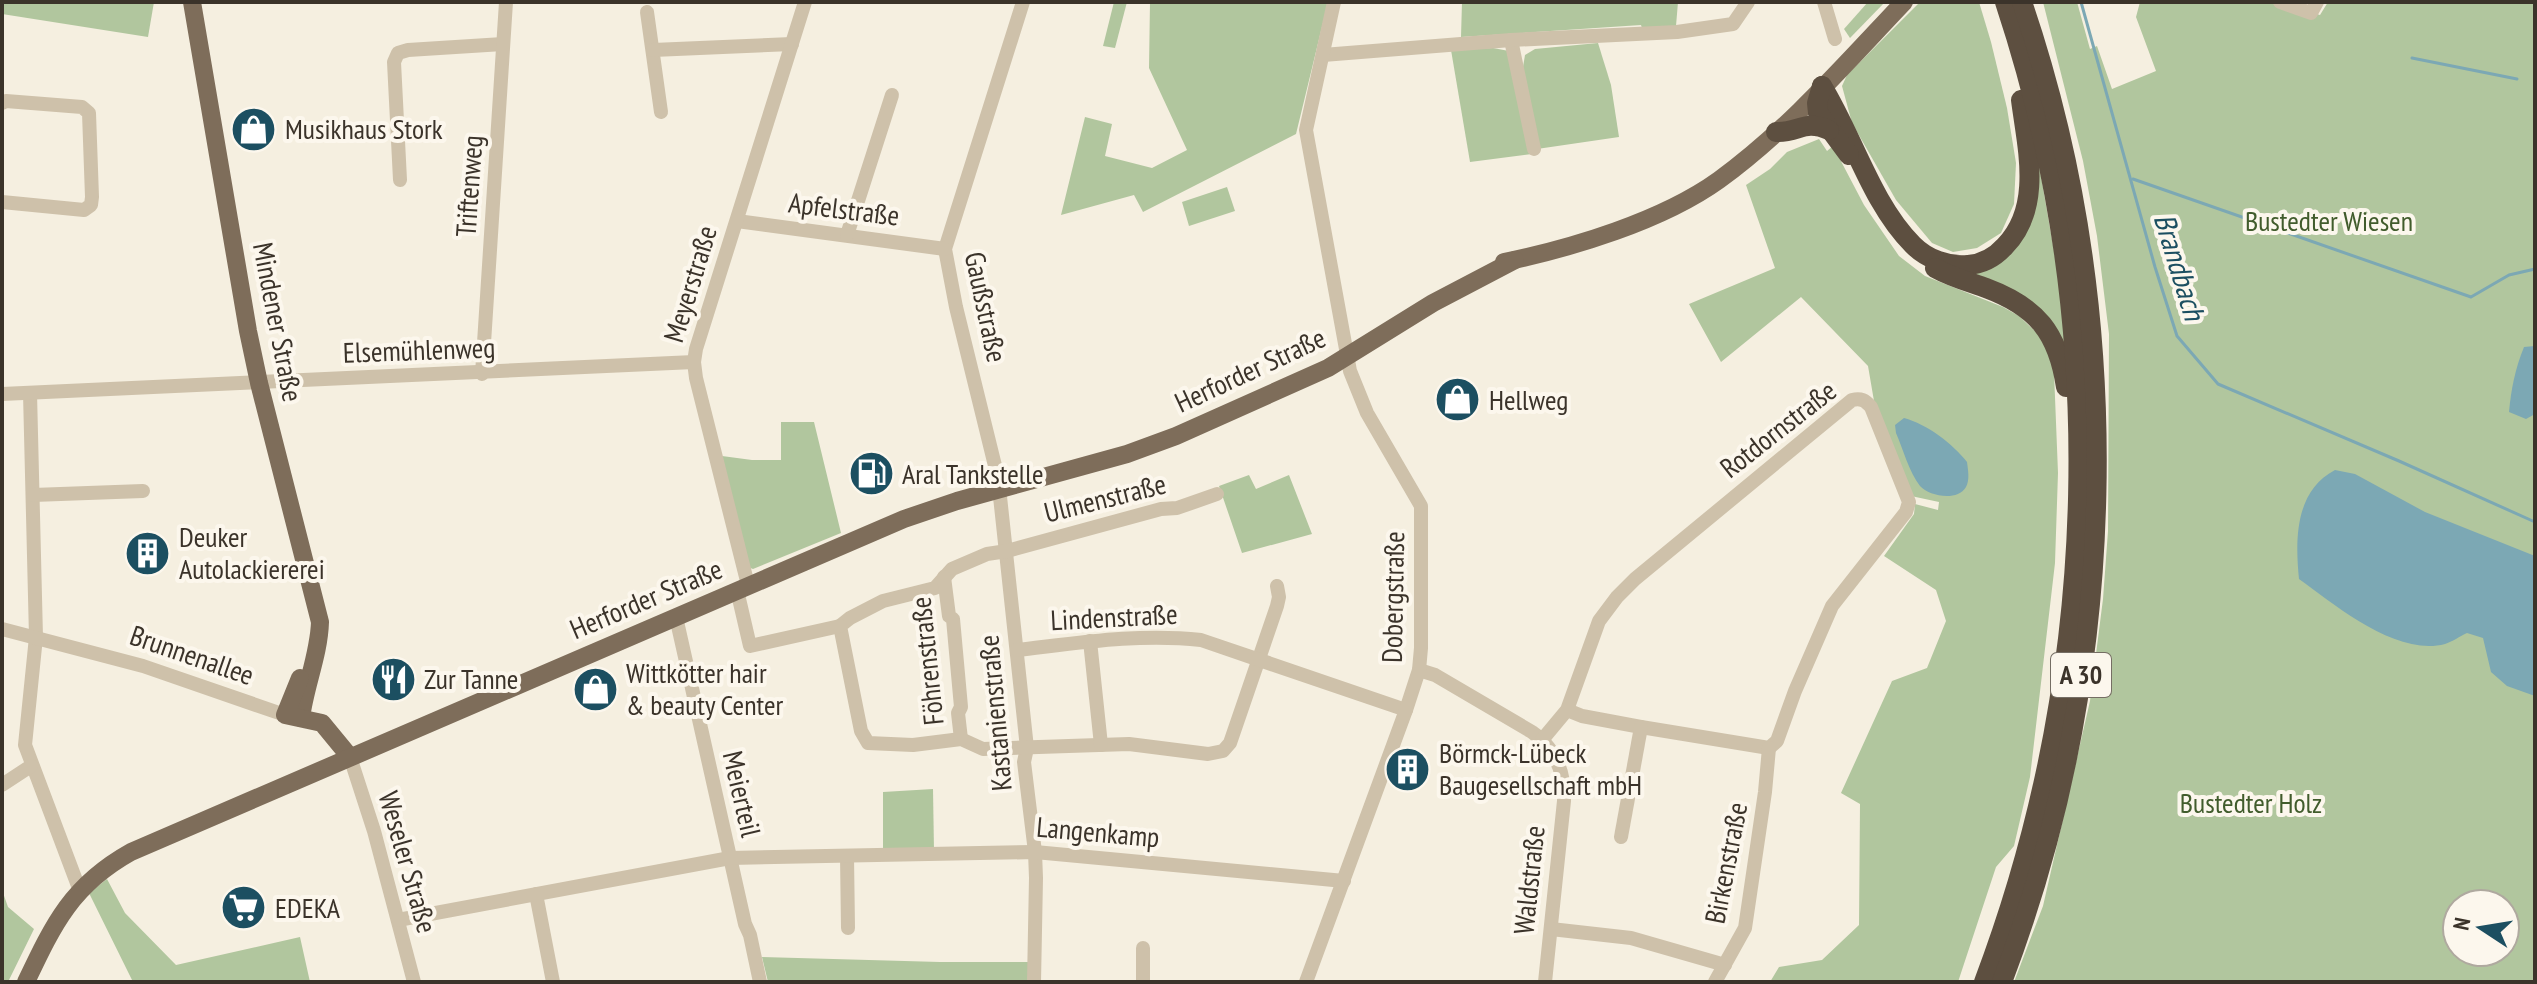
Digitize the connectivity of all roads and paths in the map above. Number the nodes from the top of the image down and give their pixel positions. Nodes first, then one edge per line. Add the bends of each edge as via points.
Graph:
1 (192, 2) edge
2 (506, 2) edge
3 (805, 2) edge
4 (1023, 2) edge
5 (1334, 2) edge
6 (1748, 2) edge
7 (1824, 2) edge
8 (1904, 2) edge
9 (1996, 2) edge
10 (2005, 2) edge
11 (2022, 2) edge
12 (2032, 2) edge
13 (2280, 2) edge
14 (2314, 7) edge
15 (647, 12) dead end
16 (2034, 37) junction
17 (1835, 39) dead end
18 (1511, 40) junction
19 (503, 44) junction
20 (792, 44) junction
21 (653, 50) junction
22 (1323, 55) junction
23 (1822, 86) junction
24 (892, 95) dead end
25 (2, 103) edge
26 (661, 112) dead end
27 (1829, 130) junction
28 (1776, 132) junction
29 (1534, 149) dead end
30 (400, 180) dead end
31 (2, 202) edge
32 (737, 221) junction
33 (847, 235) junction
34 (945, 249) junction
35 (1349, 355) junction
36 (694, 362) junction
37 (482, 374) junction
38 (259, 383) junction
39 (30, 393) junction
40 (2, 394) edge
41 (2078, 481) junction
42 (999, 489) junction
43 (143, 491) dead end
44 (1217, 494) dead end
45 (33, 495) junction
46 (1007, 551) junction
47 (944, 577) junction
48 (1277, 586) dead end
49 (742, 588) junction
50 (676, 617) junction
51 (840, 626) junction
52 (2, 629) edge
53 (36, 637) junction
54 (1090, 641) junction
55 (1017, 650) junction
56 (1260, 659) junction
57 (1419, 670) junction
58 (1406, 710) junction
59 (1567, 710) junction
60 (293, 717) junction
61 (1641, 727) junction
62 (961, 739) junction
63 (1542, 740) junction
64 (1101, 745) junction
65 (1027, 748) junction
66 (1769, 748) junction
67 (350, 757) junction
68 (31, 766) junction
69 (2, 785) edge
70 (1621, 837) dead end
71 (1035, 852) junction
72 (847, 856) junction
73 (730, 858) junction
74 (1344, 881) junction
75 (80, 891) junction
76 (536, 894) junction
77 (398, 920) junction
78 (848, 928) dead end
79 (1551, 929) junction
80 (1143, 948) dead end
81 (1725, 965) junction
82 (26, 982) edge
83 (414, 982) edge
84 (553, 982) edge
85 (760, 982) edge
86 (1034, 982) edge
87 (1143, 982) edge
88 (1306, 982) edge
89 (1545, 982) edge
90 (1715, 982) edge
91 (1984, 982) edge
92 (2002, 982) edge

1 - 38 main road, Mindener Straße
2 - 19 street, Triftenweg
3 - 20 street, Meyerstraße
4 - 34 street, Gaußstraße
5 - 22 street, Dobergstraße
6 - 18 street via 1733,24
7 - 17 street
8 - 23 main road, Herforder Straße
9 - 23 highway via 2020,94 2029,192 2020,225 1998,254 1985,261 1949,264 1914,247 1883,205
10 - 41 highway, A 30 via 2048,162 2064,254 2077,376
11 - 16 highway, A 30
12 - 16 highway
13 - 14 street
15 - 21 street
16 - 92 highway, A 30 via 2065,157 2081,252 2092,358 2094,547 2087,633 2057,806
18 - 22 street
18 - 29 street
19 - 30 street via 398,53 394,62
19 - 37 street, Triftenweg
20 - 21 street
20 - 32 street, Meyerstraße
21 - 26 street
22 - 35 street, Dobergstraße via 1306,130
23 - 27 highway via 1818,113
23 - 28 main road, Herforder Straße
24 - 33 street
25 - 31 street via 82,107 89,113 92,197 84,210
27 - 28 highway via 1805,125 1790,133
27 - 41 highway via 1907,248 1944,273 2022,304 2048,330 2064,372 2070,461
28 - 35 main road, Herforder Straße via 1695,195 1627,227 1515,260
32 - 33 street, Apfelstraße
32 - 36 street, Meyerstraße
33 - 34 street, Apfelstraße
34 - 42 street, Gaußstraße
35 - 42 main road, Herforder Straße via 1176,436
35 - 57 street, Dobergstraße via 1367,413 1421,506
36 - 37 street, Elsemühlenweg
36 - 49 street, Meyerstraße
37 - 38 street, Elsemühlenweg
38 - 39 street, Elsemühlenweg
38 - 60 main road, Mindener Straße via 320,622 317,651 304,670
39 - 40 street, Elsemühlenweg
39 - 45 street
41 - 91 highway, A 30 via 2074,595 2052,743 2021,870
42 - 46 street, Kastanienstraße
42 - 49 main road, Herforder Straße via 904,519
43 - 45 street
44 - 46 street, Ulmenstraße
45 - 53 street
46 - 47 street, Föhrenstraße via 987,554
46 - 55 street, Kastanienstraße
47 - 51 street, Föhrenstraße via 935,588 883,601
47 - 62 street, Föhrenstraße via 953,619
48 - 56 street via 1277,606
49 - 50 main road, Herforder Straße
49 - 51 street, Föhrenstraße via 750,646
50 - 67 main road, Herforder Straße
50 - 73 street, Meierteil
51 - 62 street, Föhrenstraße via 861,731 868,743
52 - 53 street, Brunnenallee
53 - 60 street, Brunnenallee via 143,666
53 - 68 street via 25,745
54 - 55 street, Lindenstraße
54 - 56 street, Lindenstraße via 1174,637
54 - 64 street
55 - 65 street, Kastanienstraße
56 - 58 street, Lindenstraße
56 - 64 street, Föhrenstraße via 1223,751
57 - 58 street, Dobergstraße
57 - 63 street, Waldstraße
58 - 74 street, Dobergstraße
59 - 61 street
59 - 63 street, Rotdornstraße
59 - 66 street, Rotdornstraße via 1599,621 1617,597 1860,398 1871,407 1909,502 1832,606 1777,741
60 - 67 main road, Brunnenallee via 322,723
61 - 66 street
61 - 70 street
62 - 65 street, Föhrenstraße via 983,749
63 - 79 street, Waldstraße via 1558,762 1564,786
64 - 65 street, Föhrenstraße
65 - 71 street, Kastanienstraße via 1024,762
66 - 81 street, Birkenstraße via 1748,915
67 - 75 main road, Herforder Straße via 131,852
67 - 77 street, Weseler Straße
68 - 69 street
68 - 75 street
71 - 72 street, Langenkamp
71 - 74 street, Langenkamp
71 - 86 street, Kastanienstraße
72 - 73 street, Langenkamp
72 - 78 street
73 - 76 street, Langenkamp
73 - 85 street, Meierteil
74 - 88 street, Dobergstraße
75 - 82 main road, Herforder Straße via 57,919
76 - 77 street, Langenkamp
76 - 84 street
77 - 83 street, Weseler Straße
79 - 81 street via 1631,938
79 - 89 street, Waldstraße
80 - 87 street
81 - 90 street, Birkenstraße

